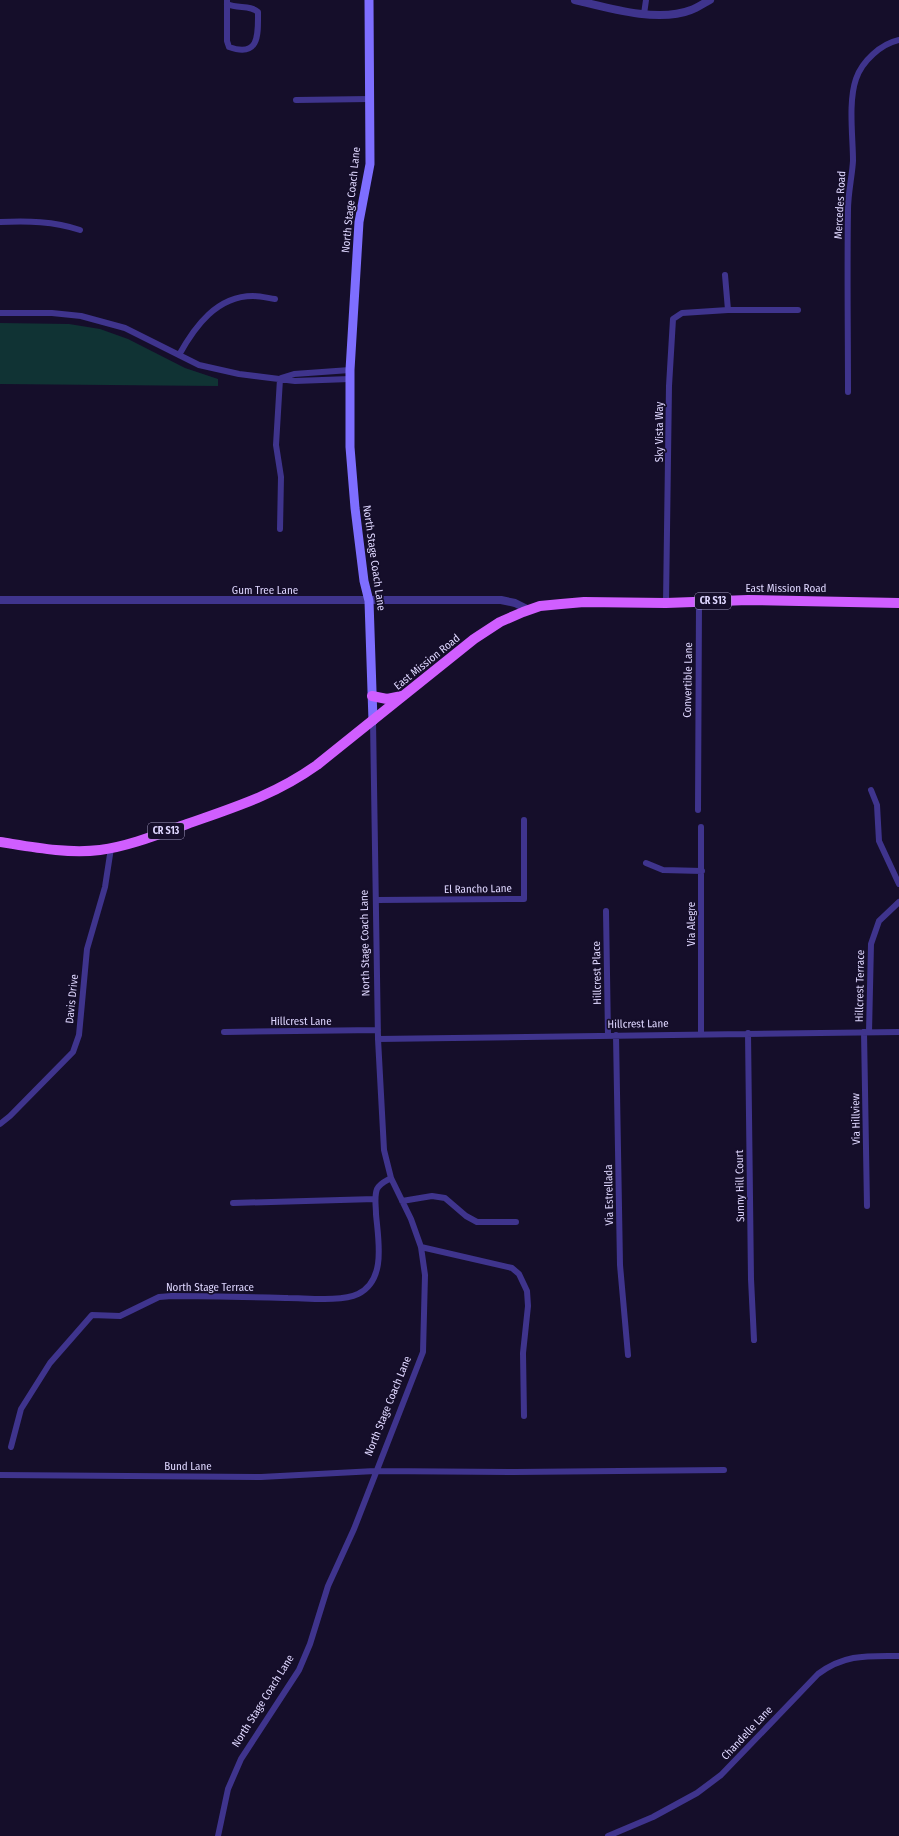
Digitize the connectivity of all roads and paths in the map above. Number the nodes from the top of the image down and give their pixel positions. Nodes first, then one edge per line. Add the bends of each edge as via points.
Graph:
1 (370, 0) edge
2 (575, 0) edge
3 (646, 0) edge
4 (710, 0) edge
5 (227, 2) edge
6 (644, 14) junction
7 (899, 40) edge
8 (370, 99) junction
9 (296, 100) dead end
10 (0, 222) edge
11 (80, 230) dead end
12 (725, 275) dead end
13 (275, 299) dead end
14 (728, 310) junction
15 (798, 310) dead end
16 (0, 313) edge
17 (179, 355) junction
18 (350, 374) junction
19 (280, 379) junction
20 (848, 392) dead end
21 (280, 529) dead end
22 (0, 600) edge
23 (369, 601) junction
24 (699, 602) junction
25 (666, 603) junction
26 (899, 603) edge
27 (529, 610) junction
28 (372, 696) junction
29 (404, 696) junction
30 (373, 721) junction
31 (871, 790) dead end
32 (698, 810) dead end
33 (524, 820) dead end
34 (701, 827) dead end
35 (0, 842) edge
36 (111, 848) junction
37 (646, 863) dead end
38 (702, 871) junction
39 (899, 884) edge
40 (377, 900) junction
41 (899, 902) edge
42 (606, 911) dead end
43 (378, 1030) junction
44 (224, 1032) dead end
45 (867, 1032) junction
46 (899, 1032) edge
47 (701, 1033) junction
48 (748, 1033) junction
49 (608, 1034) junction
50 (616, 1034) junction
51 (378, 1038) junction
52 (0, 1124) edge
53 (391, 1178) junction
54 (375, 1198) junction
55 (402, 1201) junction
56 (233, 1203) dead end
57 (867, 1206) dead end
58 (516, 1222) dead end
59 (421, 1247) junction
60 (754, 1340) dead end
61 (628, 1355) dead end
62 (524, 1416) dead end
63 (11, 1447) dead end
64 (724, 1470) dead end
65 (375, 1471) junction
66 (0, 1475) edge
67 (899, 1656) edge
68 (218, 1836) edge
69 (608, 1836) edge

1 - 8 main road, North Stage Coach Lane
2 - 6 street
3 - 6 street
4 - 6 street via 690,10 671,15
5 - 5 street via 229,47 245,50 251,48 258,38 258,12 253,8 232,6
7 - 20 street, Mercedes Road via 892,41 866,62 856,79 853,98 853,162 848,208
8 - 9 street
8 - 18 main road, North Stage Coach Lane via 370,164 359,222
10 - 11 street via 31,221 61,224
12 - 14 street
13 - 17 street via 253,296 227,301 204,318
14 - 15 street, Sky Vista Way
14 - 25 street, Sky Vista Way via 682,313 673,319 669,386
16 - 17 street via 81,316 125,328
17 - 19 street via 199,365 239,374
18 - 19 street via 294,381
18 - 19 street via 294,374
18 - 23 main road, North Stage Coach Lane via 350,447 355,508
19 - 21 street via 276,445 281,477
22 - 23 street, Gum Tree Lane
23 - 27 street, Gum Tree Lane via 501,600
23 - 28 main road, North Stage Coach Lane
24 - 25 main road, East Mission Road / CR S13
24 - 26 main road, East Mission Road / CR S13 via 828,600
24 - 32 street, Convertible Lane
25 - 27 main road, East Mission Road / CR S13 via 584,602 540,606
27 - 29 main road, East Mission Road / CR S13 via 500,622 474,639
28 - 29 main road via 387,699
28 - 30 main road, North Stage Coach Lane
29 - 30 main road, East Mission Road / CR S13
30 - 36 main road, East Mission Road / CR S13 via 293,782 263,797
30 - 40 street, North Stage Coach Lane
31 - 39 street via 877,805 880,841
33 - 40 street, El Rancho Lane via 524,899
34 - 38 street, Via Alegre
35 - 36 main road, East Mission Road / CR S13 via 58,850
36 - 52 street, Davis Drive via 105,887 87,949 79,1035 73,1052
37 - 38 street via 663,870
38 - 47 street, Via Alegre
40 - 43 street, North Stage Coach Lane
41 - 45 street, Hillcrest Terrace via 879,921 871,944
42 - 49 street, Hillcrest Place
43 - 44 street, Hillcrest Lane
43 - 51 street, North Stage Coach Lane
45 - 46 street, Hillcrest Lane
45 - 48 street, Hillcrest Lane
45 - 57 street, Via Hillview
47 - 48 street, Hillcrest Lane
47 - 50 street, Hillcrest Lane
48 - 60 street, Sunny Hill Court
49 - 50 street, Hillcrest Lane
49 - 51 street, Hillcrest Lane
50 - 61 street, Via Estrellada via 620,1265
51 - 53 street, North Stage Coach Lane via 384,1150
53 - 54 street via 381,1184
53 - 55 street, North Stage Coach Lane
54 - 56 street
54 - 63 street, North Stage Terrace via 378,1268 365,1289 357,1294 329,1299 159,1297 120,1316 92,1315 50,1363 21,1409
55 - 58 street via 414,1198 445,1198 477,1222
55 - 59 street, North Stage Coach Lane
59 - 62 street via 512,1268 519,1274 527,1291 528,1306 522,1353
59 - 65 street, North Stage Coach Lane via 425,1275 423,1352
64 - 65 street, Bund Lane
65 - 66 street, Bund Lane via 261,1477
65 - 68 street, North Stage Coach Lane via 354,1529 328,1586 299,1670 238,1765 228,1789
67 - 69 street, Chandelle Lane via 846,1658 827,1667 721,1775 697,1793 653,1818

